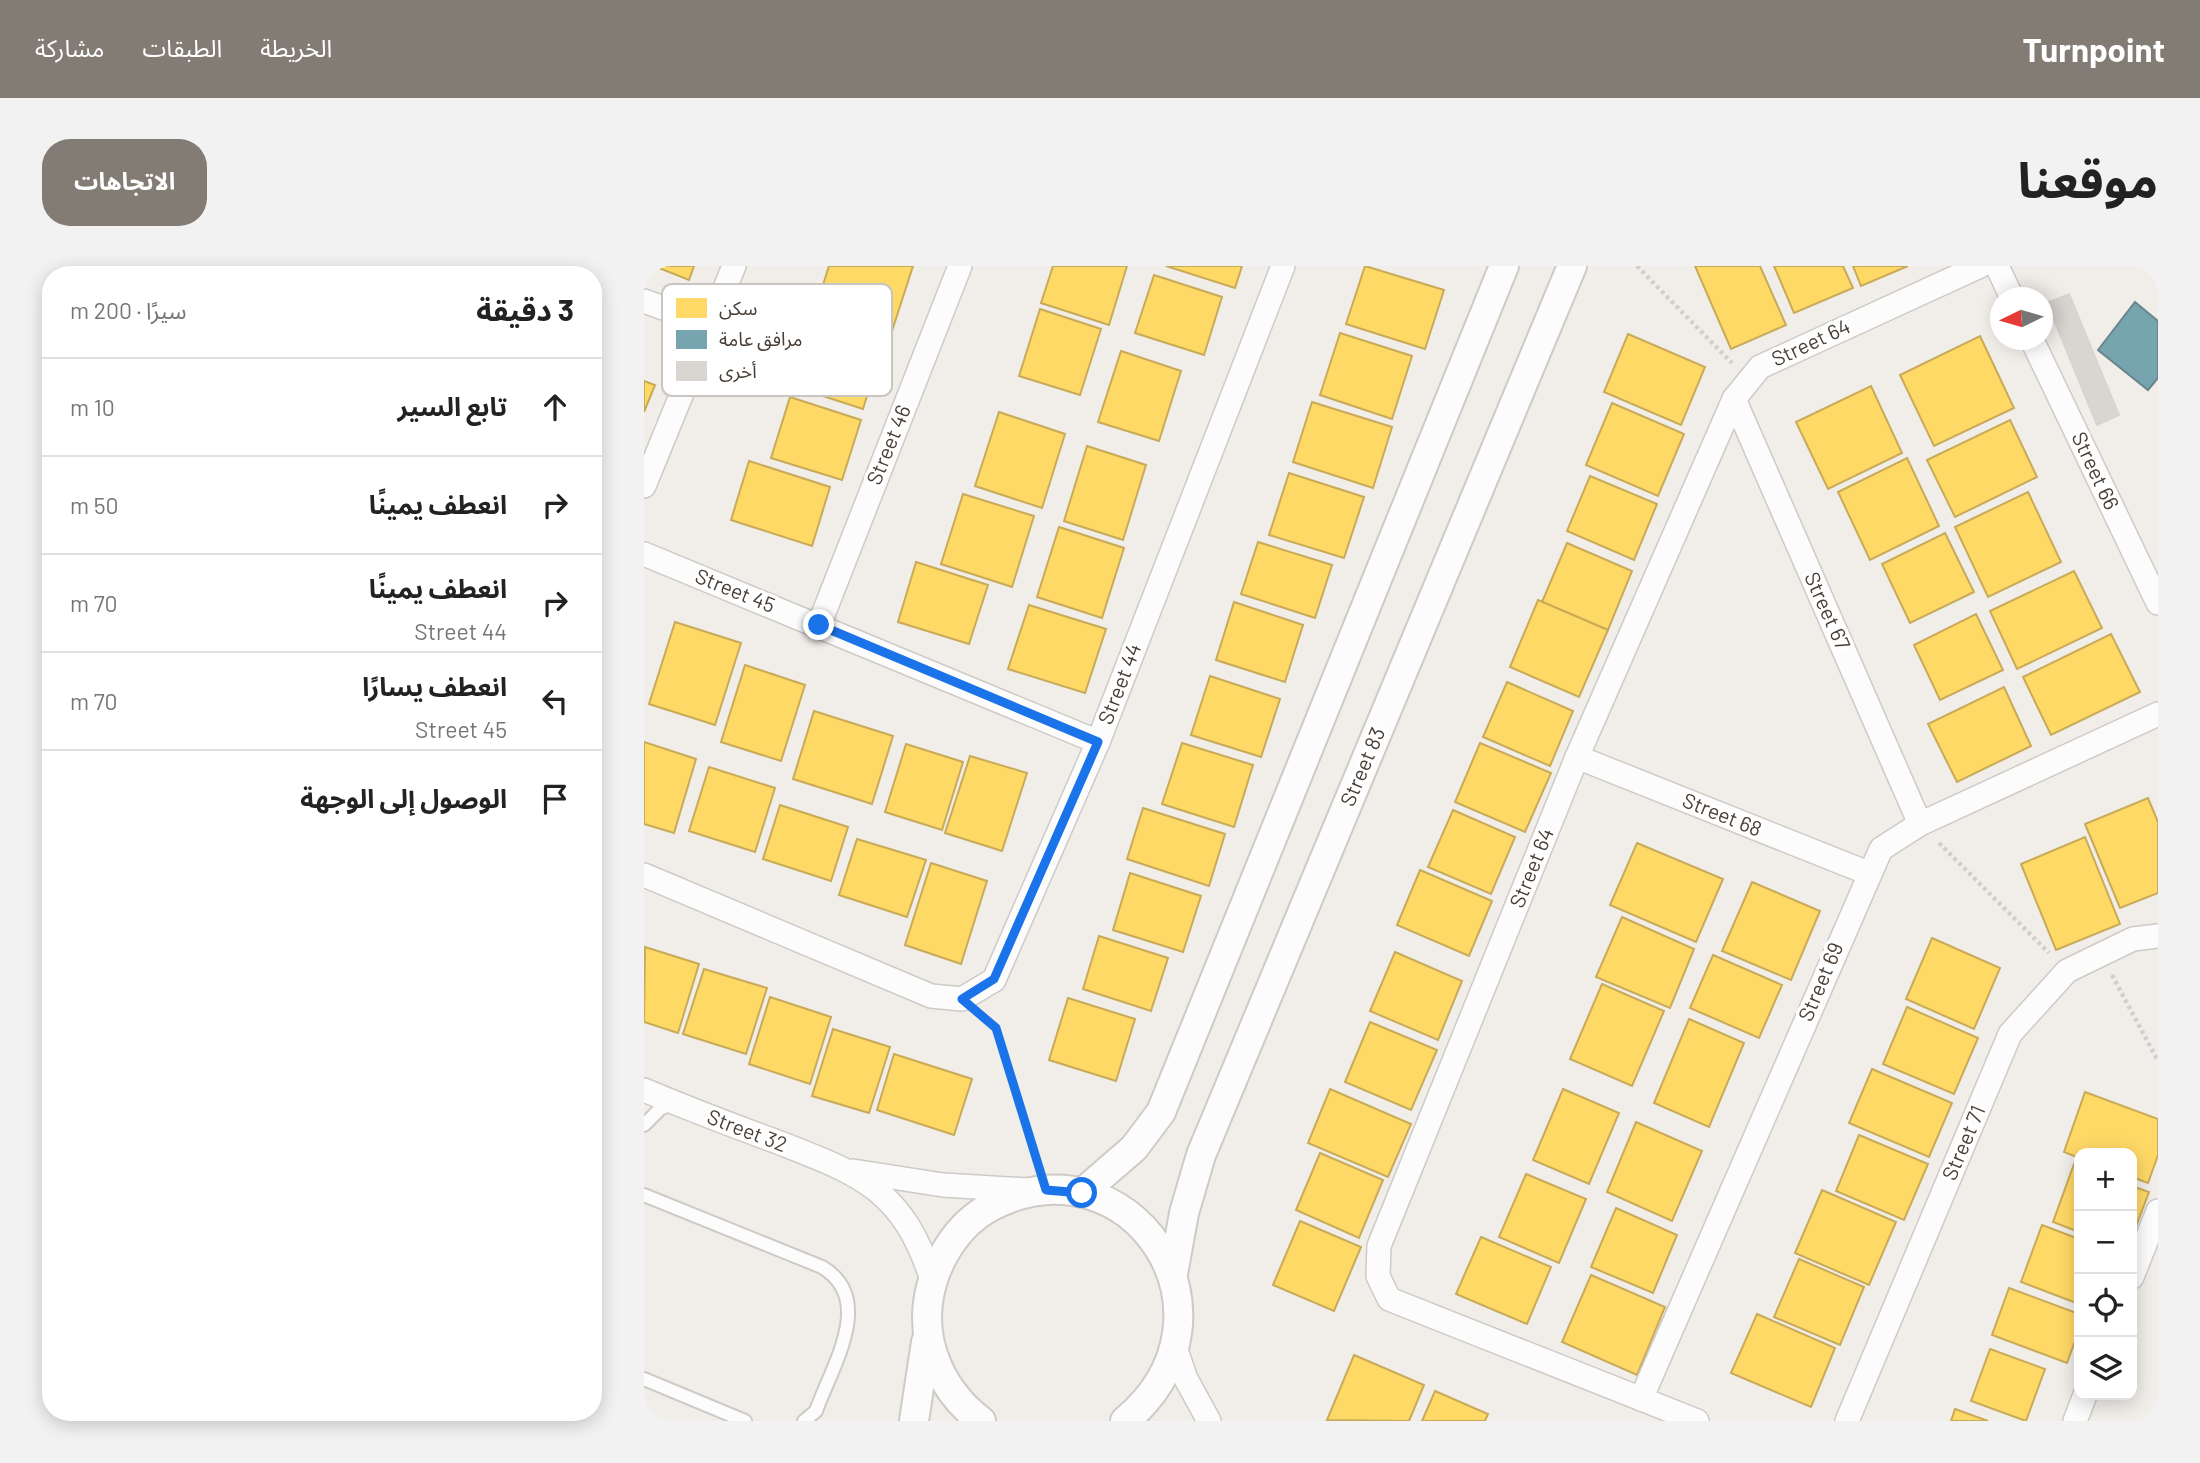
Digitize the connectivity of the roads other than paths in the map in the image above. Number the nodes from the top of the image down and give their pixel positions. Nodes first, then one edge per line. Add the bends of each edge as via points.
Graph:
1 (734, 266) edge
2 (960, 266) edge
3 (1283, 266) edge
4 (1504, 266) edge
5 (1572, 266) edge
6 (1980, 266) edge
7 (1997, 266) edge
8 (727, 284) edge
9 (2007, 287) edge
10 (644, 301) edge
11 (662, 308) edge
12 (2037, 350) edge
13 (681, 396) edge
14 (1734, 399) junction
15 (644, 486) edge
16 (644, 554) edge
17 (2158, 603) edge
18 (819, 625) junction
19 (2158, 714) edge
20 (1098, 742) junction
21 (1577, 757) junction
22 (1920, 824) junction
23 (1868, 873) junction
24 (644, 875) edge
25 (2158, 936) edge
26 (644, 1090) edge
27 (674, 1103) junction
28 (644, 1125) edge
29 (850, 1170) junction
30 (1040, 1190) junction
31 (1082, 1193) junction
32 (644, 1195) edge
33 (2158, 1211) edge
34 (2133, 1274) edge
35 (1173, 1275) junction
36 (932, 1280) junction
37 (927, 1326) junction
38 (1176, 1350) junction
39 (644, 1379) edge
40 (1641, 1399) junction
41 (2083, 1400) edge
42 (745, 1421) edge
43 (804, 1421) edge
44 (914, 1421) edge
45 (981, 1421) edge
46 (1125, 1421) edge
47 (1209, 1421) edge
48 (1697, 1421) edge
49 (1847, 1421) edge
50 (2075, 1421) edge

1 - 8 street
2 - 18 street, Street 46
3 - 20 street, Street 44
4 - 31 street via 1161,1112 1134,1148
5 - 35 street, Street 83 via 1201,1155 1186,1203
6 - 14 street, Street 64 via 1760,367
7 - 9 street
10 - 11 street
12 - 17 street, Street 66
13 - 15 street
14 - 21 street, Street 64
14 - 22 street, Street 67
16 - 18 street, Street 45
18 - 20 street, Street 45
19 - 22 street, Street 69
20 - 24 street, Street 44 via 994,979 962,999 931,996
21 - 23 street, Street 68
21 - 40 street, Street 64 via 1379,1246 1378,1276 1389,1299
22 - 23 street, Street 69 via 1881,849
23 - 40 street, Street 69
25 - 49 street, Street 71 via 2133,939 2067,971 2010,1034
26 - 27 street, Street 32
27 - 28 lane
27 - 29 street, Street 32
29 - 30 street, Street 32 via 943,1185
29 - 36 street, Street 32 via 896,1209 918,1243
30 - 31 street
30 - 36 street via 1006,1199 982,1212 943,1254
31 - 35 street via 1121,1209 1153,1237
32 - 43 lane via 822,1267 839,1279 849,1298 850,1319 816,1410
33 - 34 street
35 - 38 street via 1179,1312
36 - 37 street
37 - 44 street
37 - 45 street via 943,1379 959,1402
38 - 46 street via 1164,1379
38 - 47 street
39 - 42 lane
40 - 48 street, Street 64
41 - 50 street

